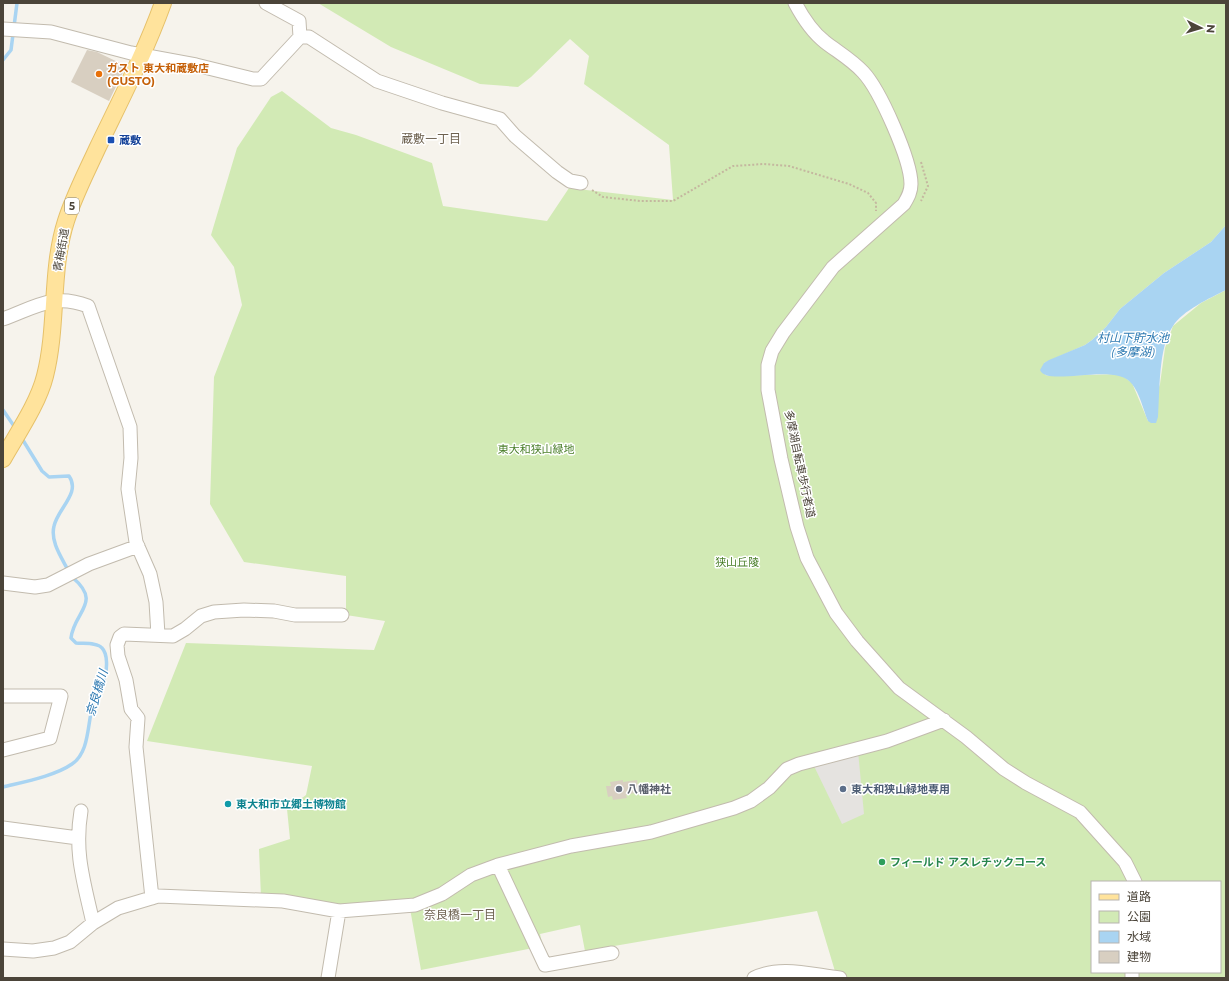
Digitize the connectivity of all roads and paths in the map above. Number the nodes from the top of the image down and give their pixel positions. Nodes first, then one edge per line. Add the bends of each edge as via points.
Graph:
1 (163, 3) edge
2 (266, 3) edge
3 (796, 3) edge
4 (4, 29) edge
5 (300, 37) junction
6 (142, 54) junction
7 (920, 158) dead end
8 (581, 183) joint
9 (920, 203) dead end
10 (872, 216) dead end
11 (55, 300) junction
12 (3, 319) edge
13 (3, 460) edge
14 (138, 546) junction
15 (3, 583) edge
16 (342, 615) dead end
17 (158, 635) junction
18 (3, 696) edge
19 (944, 720) junction
20 (3, 750) edge
21 (81, 811) dead end
22 (3, 828) edge
23 (78, 838) junction
24 (498, 864) junction
25 (1134, 881) edge
26 (152, 898) junction
27 (339, 911) junction
28 (93, 923) junction
29 (3, 949) edge
30 (612, 953) dead end
31 (328, 978) edge
32 (754, 978) edge
33 (840, 978) edge

1 - 6 main road, 青梅街道 / 5
2 - 5 street via 299,21
3 - 19 street via 813,31 853,62 873,84 886,108 907,164 911,191 904,204 833,267 772,350 768,366 768,390 782,459 797,527 807,558 836,612 857,641 899,688
4 - 6 street via 51,32
5 - 6 street via 261,79 253,80
5 - 8 street via 309,37 377,81 500,119 515,136 557,172 570,181
6 - 11 main road, 青梅街道 / 5 via 70,210 59,250
7 - 9 path via 928,186
8 - 10 path via 603,197 640,201 673,200 733,166 789,166 849,184 868,193 876,203 876,211
11 - 12 street
11 - 13 main road, 青梅街道 / 5 via 52,345 45,378
11 - 14 street via 74,301 88,306 123,404 130,426 131,458 128,489
14 - 15 street via 89,564 48,585 35,587
14 - 17 street via 150,574 156,602
16 - 17 street via 295,615 259,611 214,612 201,616 173,636
17 - 26 street via 124,634 117,645 130,709 138,718 136,747
18 - 20 street via 61,696 50,738
19 - 24 street via 887,741 798,764 787,769 769,788 751,801 734,808 652,832 571,846
19 - 25 street via 1004,769 1080,812 1125,862
21 - 23 street
22 - 23 street
23 - 28 street via 78,854
24 - 27 street via 471,875 442,894 415,905
24 - 30 street via 545,965
26 - 27 street via 158,896 282,901
26 - 28 street via 118,908
27 - 31 street
28 - 29 street via 70,942 54,948 33,952
32 - 33 street via 766,972 784,971

